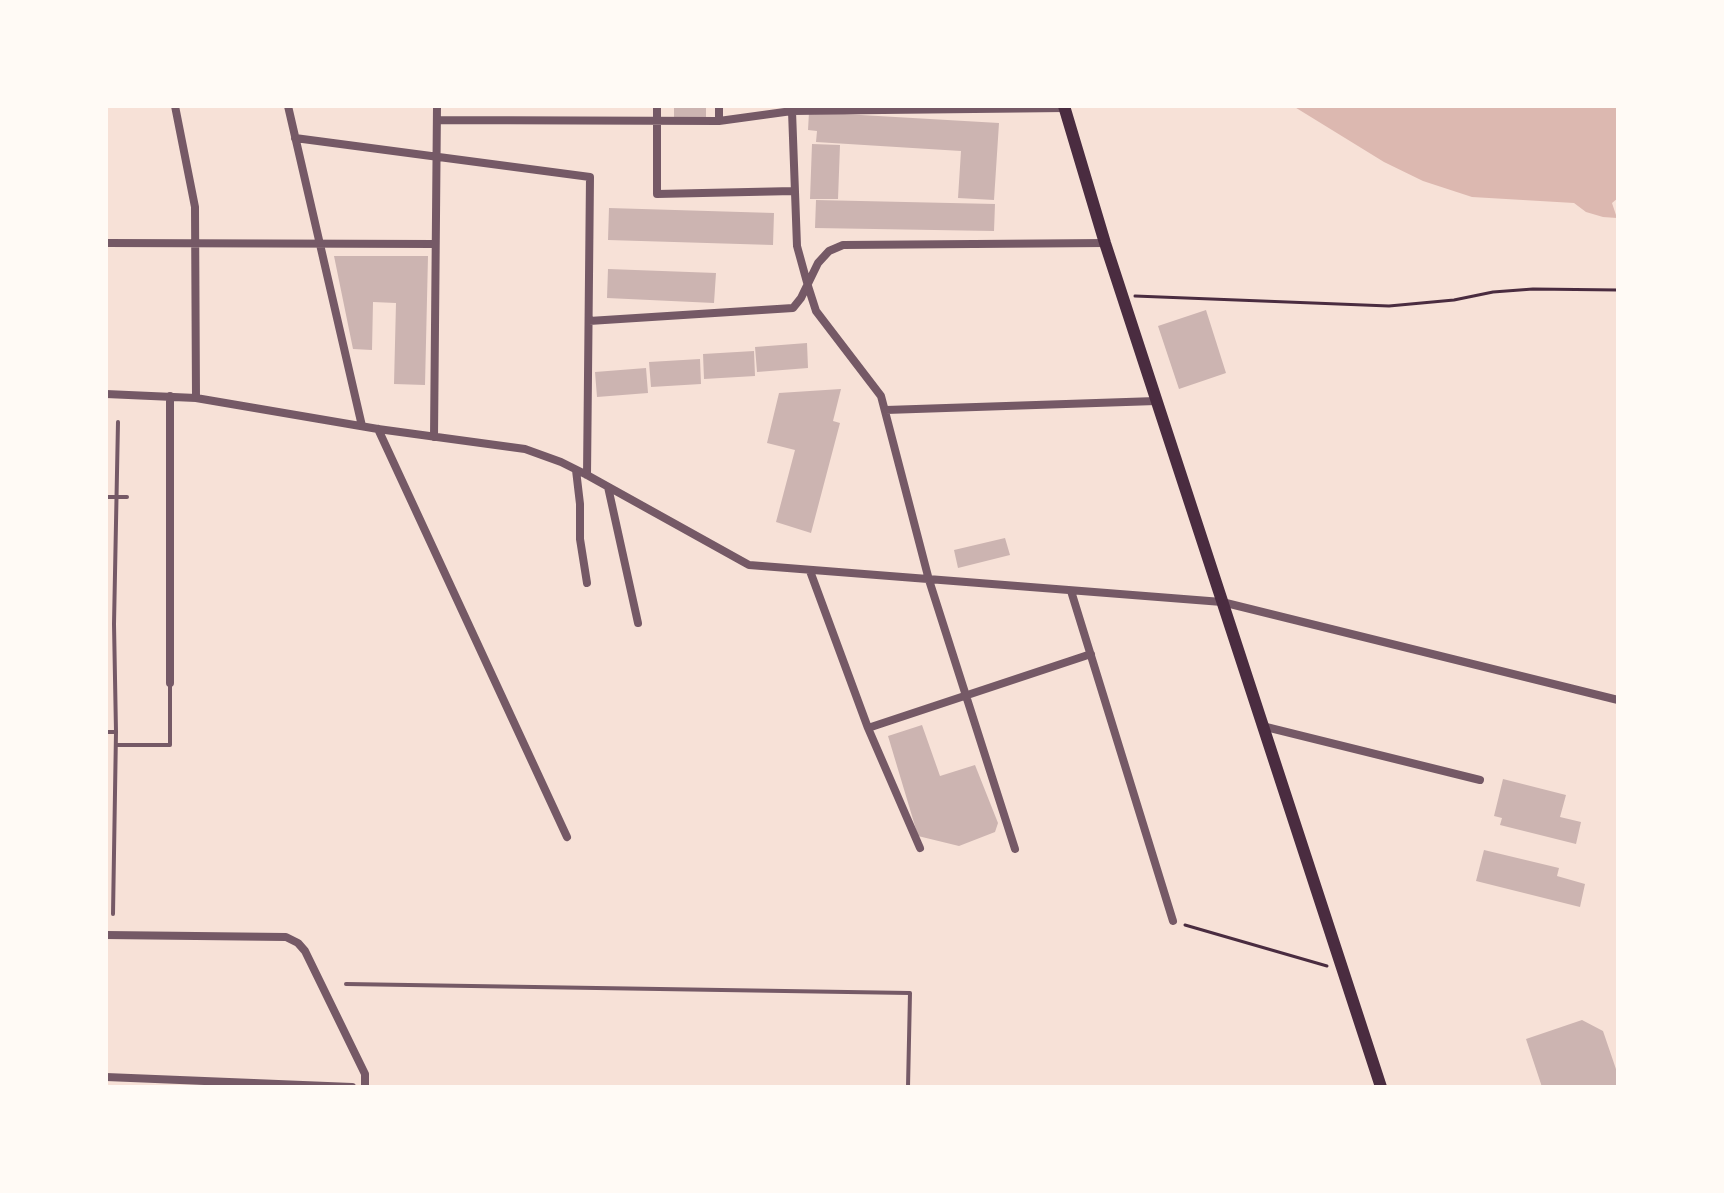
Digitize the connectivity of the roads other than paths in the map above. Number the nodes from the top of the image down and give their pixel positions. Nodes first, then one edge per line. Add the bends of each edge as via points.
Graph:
1 (175, 106) edge
2 (288, 106) edge
3 (437, 106) edge
4 (657, 106) edge
5 (719, 106) edge
6 (1064, 107) edge
7 (792, 108) edge
8 (437, 120) junction
9 (657, 120) junction
10 (719, 121) junction
11 (295, 138) junction
12 (435, 157) junction
13 (794, 191) junction
14 (106, 243) edge
15 (195, 243) junction
16 (1105, 243) junction
17 (319, 244) junction
18 (435, 244) junction
19 (808, 286) junction
20 (589, 321) junction
21 (106, 394) edge
22 (170, 396) junction
23 (196, 398) junction
24 (1156, 401) junction
25 (886, 410) junction
26 (118, 422) dead end
27 (362, 426) junction
28 (378, 429) junction
29 (434, 437) junction
30 (576, 470) junction
31 (587, 475) junction
32 (608, 487) junction
33 (117, 496) junction
34 (106, 497) edge
35 (127, 497) dead end
36 (810, 571) junction
37 (929, 580) junction
38 (587, 583) dead end
39 (1071, 591) junction
40 (1222, 602) junction
41 (638, 623) dead end
42 (1091, 654) junction
43 (170, 683) joint
44 (966, 695) junction
45 (1618, 700) edge
46 (1262, 726) junction
47 (868, 728) junction
48 (106, 732) edge
49 (116, 732) junction
50 (115, 745) junction
51 (1480, 780) dead end
52 (567, 837) dead end
53 (920, 848) dead end
54 (1015, 849) dead end
55 (106, 861) edge
56 (114, 861) junction
57 (113, 914) dead end
58 (1173, 921) road end
59 (106, 935) edge
60 (346, 984) dead end
61 (106, 1077) edge
62 (161, 1083) edge
63 (289, 1086) edge
64 (352, 1087) edge
65 (365, 1087) edge
66 (908, 1087) edge
67 (1381, 1087) edge

1 - 15 street via 195,207
2 - 11 street
3 - 8 street
4 - 9 street
5 - 10 street
6 - 7 street
6 - 16 main road
7 - 10 street
7 - 13 street
8 - 9 street
8 - 12 street
9 - 10 street
9 - 13 street via 657,194
11 - 12 street
11 - 17 street
12 - 18 street
12 - 20 street via 590,177
13 - 19 street via 797,246
14 - 15 street
15 - 17 street
15 - 23 street
16 - 19 street via 843,245 818,263
16 - 24 main road
17 - 18 street
17 - 27 street
18 - 29 street
19 - 20 street via 793,308
19 - 25 street via 816,311 881,396
20 - 31 street
21 - 22 street
22 - 23 street
22 - 43 street
23 - 27 street
24 - 25 street
24 - 40 main road
25 - 37 street
26 - 33 lane
27 - 28 street
28 - 29 street
28 - 52 street
29 - 30 street via 525,449
30 - 31 street
30 - 38 street
31 - 32 street
32 - 36 street via 749,565
32 - 41 street
33 - 34 lane
33 - 35 lane
33 - 49 lane
36 - 37 street
36 - 47 street
37 - 39 street
37 - 44 street
39 - 40 street
39 - 42 street
40 - 45 street
40 - 46 main road
42 - 44 street
42 - 58 street
43 - 50 lane via 170,745
44 - 47 street
44 - 54 street
46 - 51 street
46 - 67 main road
47 - 53 street
48 - 49 lane
49 - 50 lane
50 - 56 lane
55 - 56 lane
56 - 57 lane
59 - 65 street via 286,937 298,943 365,1074
60 - 66 lane via 910,993
61 - 62 street
62 - 63 street
63 - 64 street

